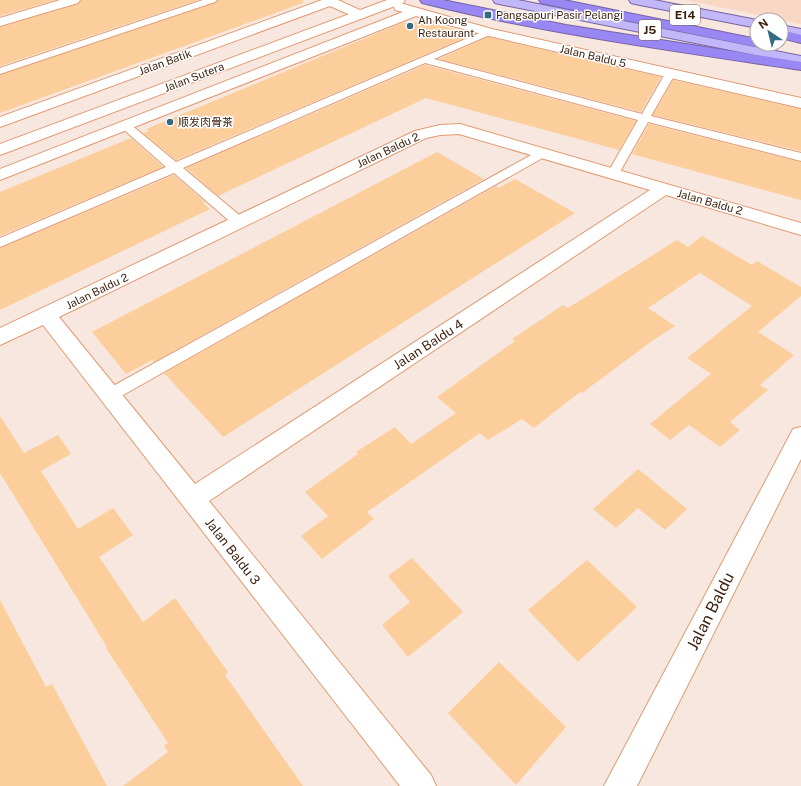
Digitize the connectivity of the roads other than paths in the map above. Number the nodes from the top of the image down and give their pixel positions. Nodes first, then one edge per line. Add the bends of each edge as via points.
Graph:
1 (74, 0) edge
2 (212, 0) edge
3 (329, 0) edge
4 (426, 0) edge
5 (499, 0) edge
6 (545, 0) edge
7 (635, 0) edge
8 (392, 1) edge
9 (621, 2) dead end
10 (666, 4) edge
11 (414, 12) junction
12 (358, 14) junction
13 (0, 22) edge
14 (749, 22) edge
15 (749, 28) edge
16 (789, 31) edge
17 (489, 32) junction
18 (801, 33) edge
19 (789, 36) edge
20 (801, 39) edge
21 (749, 41) edge
22 (789, 49) edge
23 (801, 52) edge
24 (424, 60) junction
25 (801, 60) edge
26 (801, 66) edge
27 (0, 71) edge
28 (670, 74) junction
29 (801, 103) edge
30 (107, 110) junction
31 (644, 118) junction
32 (0, 122) edge
33 (126, 126) junction
34 (0, 150) edge
35 (542, 153) junction
36 (801, 157) edge
37 (175, 168) junction
38 (612, 174) junction
39 (0, 175) edge
40 (664, 189) junction
41 (239, 222) junction
42 (801, 229) edge
43 (0, 243) edge
44 (46, 315) junction
45 (0, 337) edge
46 (110, 395) junction
47 (801, 436) edge
48 (192, 499) junction
49 (420, 786) edge
50 (620, 786) edge

1 - 13 street
2 - 27 lane
3 - 12 street, Jalan Batik
3 - 32 street, Jalan Batik
4 - 26 highway via 503,17
5 - 25 main road, J5
6 - 21 highway, E14
7 - 10 main road, J5
8 - 11 street, Jalan Baldu 5
8 - 12 street, Jalan Sutera
9 - 15 highway, E14
10 - 14 main road, J5
11 - 17 street, Jalan Baldu 5
11 - 33 street
12 - 30 street, Jalan Sutera
16 - 18 main road
17 - 24 lane
17 - 28 street, Jalan Baldu 5
19 - 20 highway
22 - 23 highway
24 - 31 lane
24 - 37 lane
28 - 29 street, Jalan Baldu 5
28 - 31 lane
30 - 33 street
30 - 34 street, Jalan Sutera
31 - 36 lane
31 - 38 lane
33 - 37 lane
33 - 39 street
35 - 38 street, Jalan Baldu 2
35 - 41 street, Jalan Baldu 2 via 460,129 421,134
35 - 46 lane
37 - 41 lane
37 - 43 lane
38 - 40 street, Jalan Baldu 2
40 - 42 street, Jalan Baldu 2
40 - 48 street, Jalan Baldu 4
41 - 44 street, Jalan Baldu 2
44 - 45 street, Jalan Baldu 2
44 - 46 street, Jalan Baldu 3
46 - 48 street, Jalan Baldu 3
47 - 50 street, Jalan Baldu
48 - 49 street, Jalan Baldu 3

